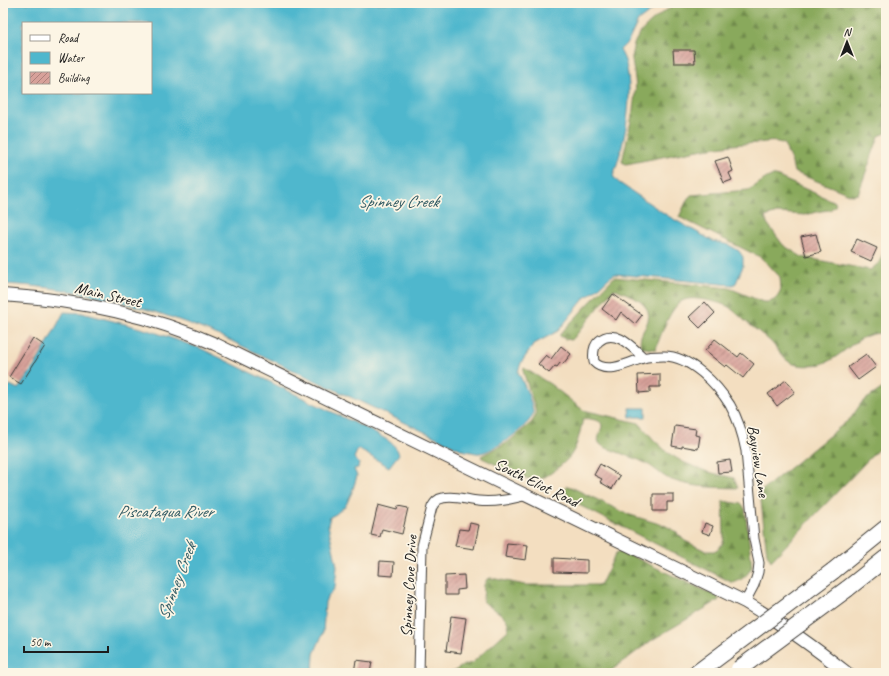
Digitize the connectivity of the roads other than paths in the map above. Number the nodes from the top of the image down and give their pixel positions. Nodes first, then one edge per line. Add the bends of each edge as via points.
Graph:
1 (3, 295) edge
2 (203, 338) joint
3 (644, 358) junction
4 (528, 495) junction
5 (886, 528) edge
6 (886, 558) edge
7 (745, 602) junction
8 (419, 673) edge
9 (697, 673) edge
10 (734, 673) edge
11 (847, 673) edge

1 - 2 main road, Main Street via 110,309
2 - 4 main road, South Eliot Road
3 - 3 street, Bayview Lane via 616,367 601,367 594,362 594,351 597,342 608,336 626,341
3 - 7 street, Bayview Lane via 665,356 693,366 722,394 738,422 746,451 754,539 759,563 754,584
4 - 7 main road, South Eliot Road
4 - 8 street, Spinney Cove Drive via 491,501 448,497 434,503 422,546
5 - 9 highway, bridge
6 - 10 highway, bridge
7 - 11 main road, South Eliot Road via 809,643

